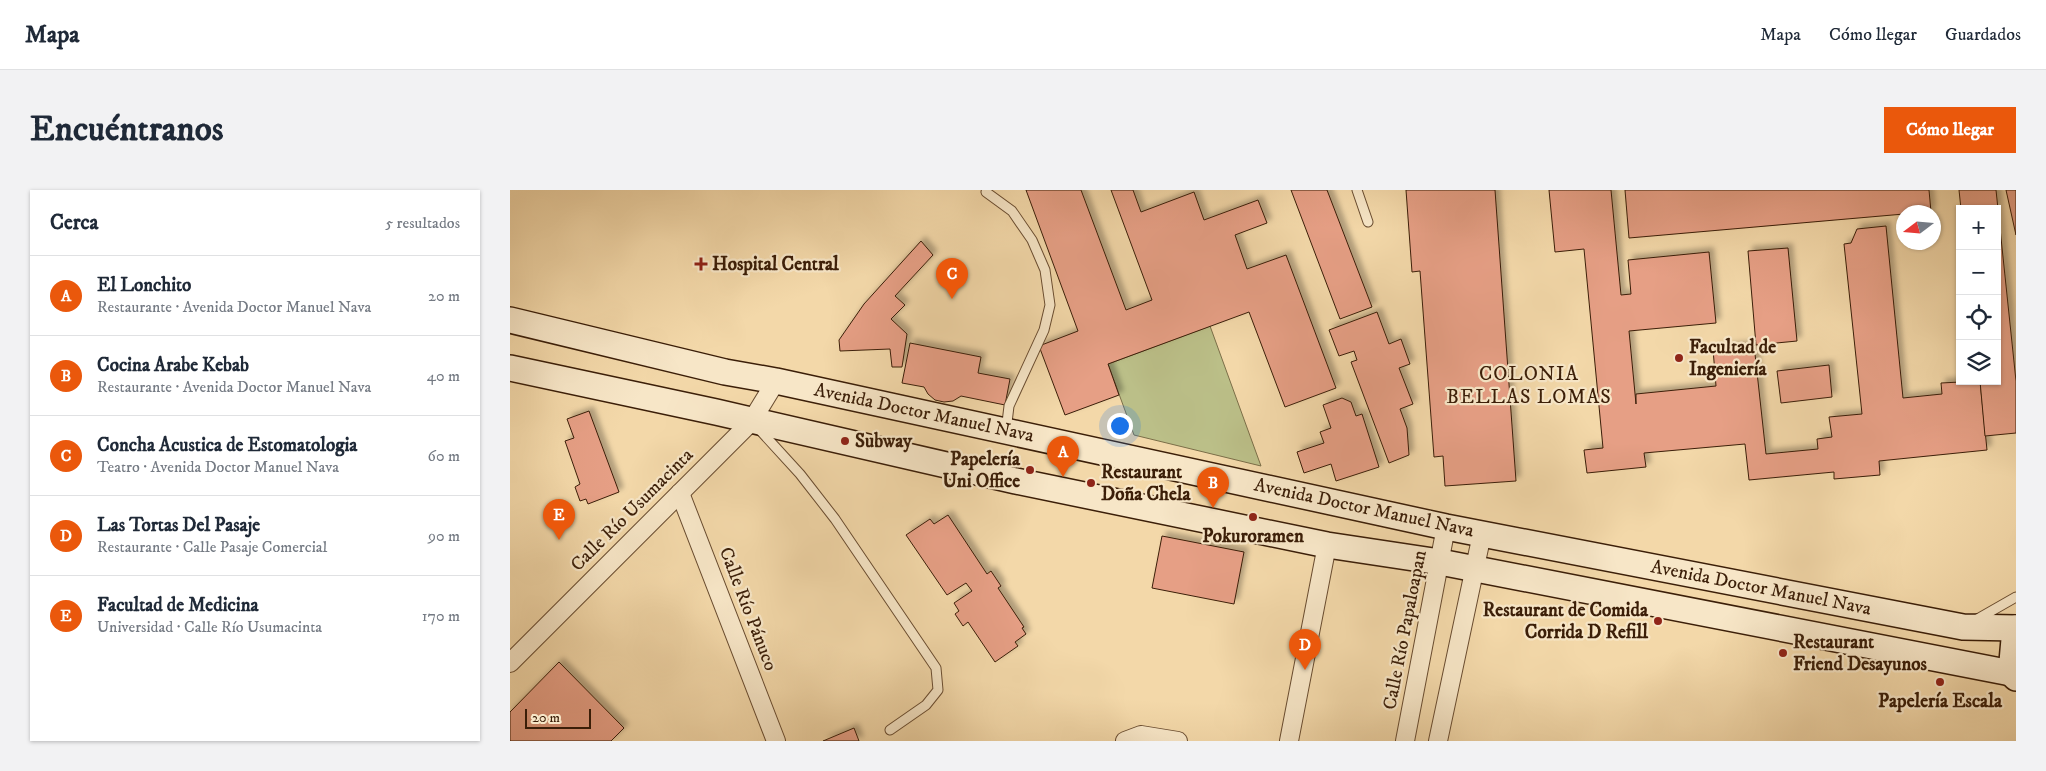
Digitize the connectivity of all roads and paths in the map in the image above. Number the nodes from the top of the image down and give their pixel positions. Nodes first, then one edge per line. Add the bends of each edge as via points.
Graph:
1 (1357, 190) edge
2 (986, 192) dead end
3 (1368, 222) dead end
4 (510, 320) edge
5 (510, 368) edge
6 (776, 381) junction
7 (752, 422) junction
8 (1006, 431) junction
9 (680, 493) junction
10 (1446, 527) junction
11 (1482, 534) junction
12 (1327, 545) junction
13 (1440, 562) junction
14 (1474, 570) junction
15 (2016, 597) edge
16 (1963, 627) junction
17 (2016, 628) edge
18 (510, 663) edge
19 (2014, 675) edge
20 (890, 730) dead end
21 (1135, 739) edge
22 (776, 741) edge
23 (1178, 741) edge
24 (1289, 741) edge
25 (1405, 741) edge
26 (1438, 741) edge

1 - 3 lane
2 - 8 lane via 1012,211 1032,240 1045,270 1050,304 1044,330 1009,406
4 - 6 main road, Avenida Doctor Manuel Nava via 725,372
5 - 7 main road, Avenida Doctor Manuel Nava
6 - 7 street, Calle Río Usumacinta
6 - 8 main road, Avenida Doctor Manuel Nava
7 - 9 street, Calle Río Usumacinta
7 - 12 main road, Avenida Doctor Manuel Nava
7 - 20 lane via 800,474 835,519 936,668 938,690 926,705
8 - 10 main road, Avenida Doctor Manuel Nava
9 - 18 street, Calle Río Usumacinta
9 - 22 street, Calle Río Pánuco
10 - 11 main road, Avenida Doctor Manuel Nava
10 - 13 street, Calle Río Papaloapan
11 - 14 street
11 - 16 main road, Avenida Doctor Manuel Nava
12 - 13 main road, Avenida Doctor Manuel Nava
12 - 24 street
13 - 14 main road, Avenida Doctor Manuel Nava
13 - 25 street, Calle Río Papaloapan
14 - 19 main road, Avenida Doctor Manuel Nava
14 - 26 street
15 - 16 lane
16 - 17 main road, Avenida Doctor Manuel Nava
17 - 19 main road
21 - 23 street

